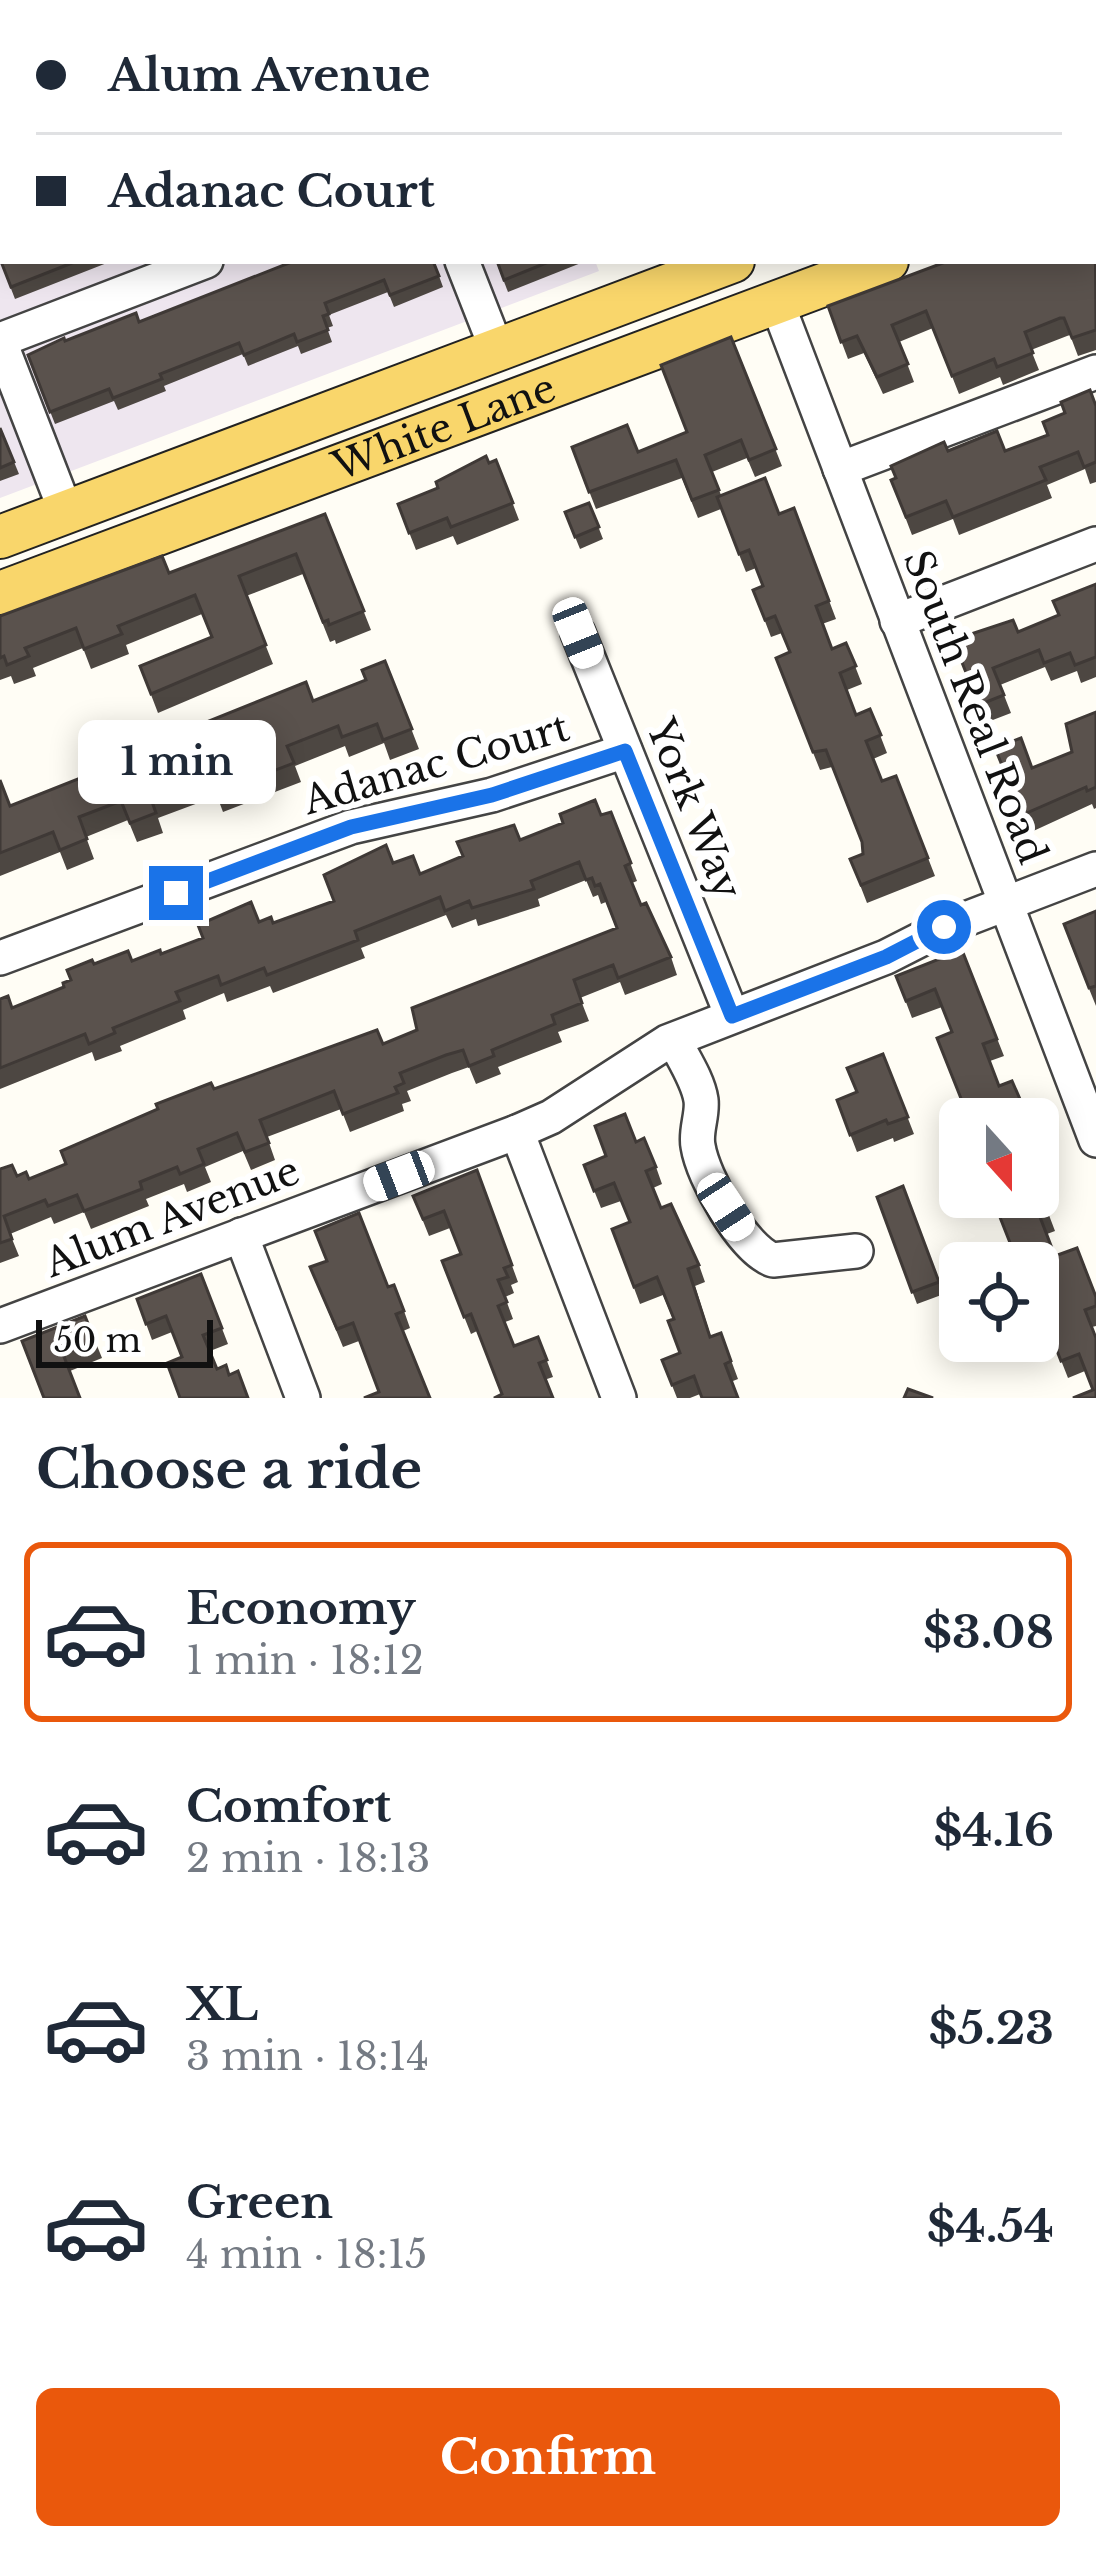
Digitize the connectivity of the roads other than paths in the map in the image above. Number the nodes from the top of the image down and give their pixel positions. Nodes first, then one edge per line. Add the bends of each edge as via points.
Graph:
1 (198, 264) edge
2 (464, 264) edge
3 (725, 264) edge
4 (748, 264) edge
5 (799, 264) edge
6 (878, 264) edge
7 (777, 302) junction
8 (0, 341) edge
9 (497, 350) junction
10 (1096, 372) edge
11 (537, 390) junction
12 (325, 470) junction
13 (840, 470) junction
14 (66, 512) junction
15 (0, 537) edge
16 (1096, 544) edge
17 (0, 593) edge
18 (896, 621) junction
19 (578, 633) dead end
20 (625, 751) junction
21 (1096, 869) edge
22 (1005, 904) junction
23 (0, 958) edge
24 (732, 1016) junction
25 (674, 1040) junction
26 (517, 1132) junction
27 (1096, 1140) edge
28 (241, 1235) junction
29 (856, 1251) dead end
30 (0, 1326) edge
31 (303, 1398) edge
32 (619, 1398) edge

1 - 8 street
2 - 9 street
3 - 9 main road, White Lane
4 - 11 main road via 736,283
5 - 7 main road
6 - 7 main road, White Lane
7 - 11 main road, White Lane
7 - 13 street, South Real Road
8 - 14 street
9 - 12 main road via 471,382
9 - 14 main road, White Lane
10 - 13 street
11 - 12 main road, White Lane
12 - 17 main road, White Lane
13 - 18 street, South Real Road
14 - 15 main road, White Lane
16 - 18 street
18 - 22 street, South Real Road
19 - 20 street, York Way
20 - 23 street, Adanac Court via 492,795 351,827
20 - 24 street, York Way
21 - 22 street, Alum Avenue
22 - 24 street, Alum Avenue
22 - 27 street, South Real Road
24 - 25 street, Alum Avenue
25 - 26 street, Alum Avenue
25 - 29 street via 701,1098 704,1172 751,1245 773,1261
26 - 28 street, Alum Avenue
26 - 32 street
28 - 30 street, Alum Avenue
28 - 31 street

